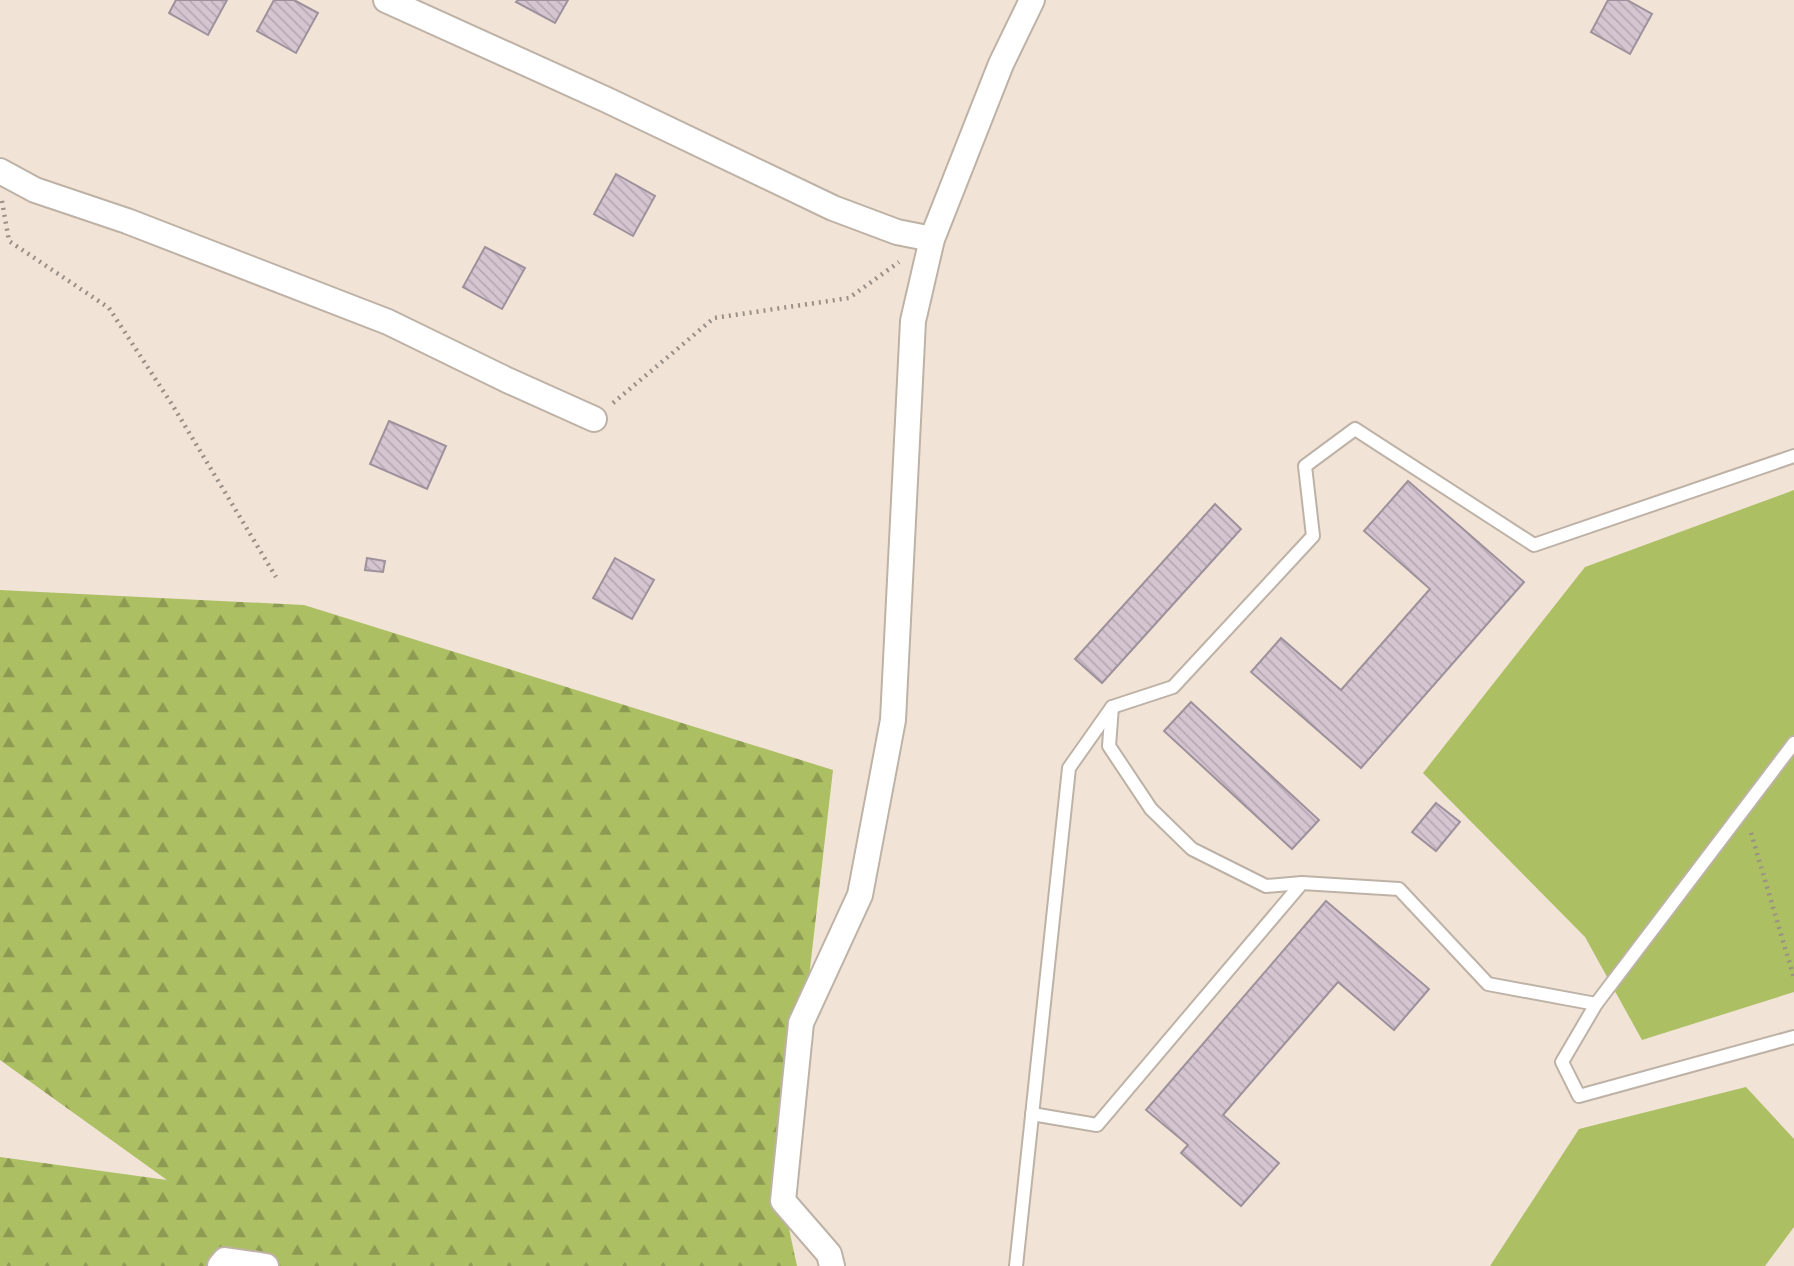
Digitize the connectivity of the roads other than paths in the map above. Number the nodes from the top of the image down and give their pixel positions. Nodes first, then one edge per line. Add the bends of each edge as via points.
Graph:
1 (386, 0) edge
2 (1032, 0) edge
3 (0, 171) edge
4 (932, 239) junction
5 (594, 419) road end
6 (1794, 456) edge
7 (1112, 707) junction
8 (1794, 743) edge
9 (1302, 883) junction
10 (1595, 1004) junction
11 (1794, 1037) edge
12 (1032, 1114) junction
13 (220, 1266) edge
14 (266, 1266) edge
15 (832, 1266) edge
16 (1016, 1266) edge

1 - 4 street via 833,208 897,232
2 - 4 street via 1001,64
3 - 5 street via 35,190 388,322
4 - 15 street via 913,321 894,720 860,895 801,1023 783,1201 829,1254
6 - 7 lane via 1534,545 1355,429 1305,466 1312,536 1172,687
7 - 9 lane via 1109,747 1151,809 1192,849 1266,886
7 - 12 lane via 1069,768
8 - 10 lane
9 - 10 lane via 1399,889 1488,984
9 - 12 lane via 1097,1125
10 - 11 lane via 1562,1062 1578,1096
12 - 16 lane
13 - 14 street via 225,1260

